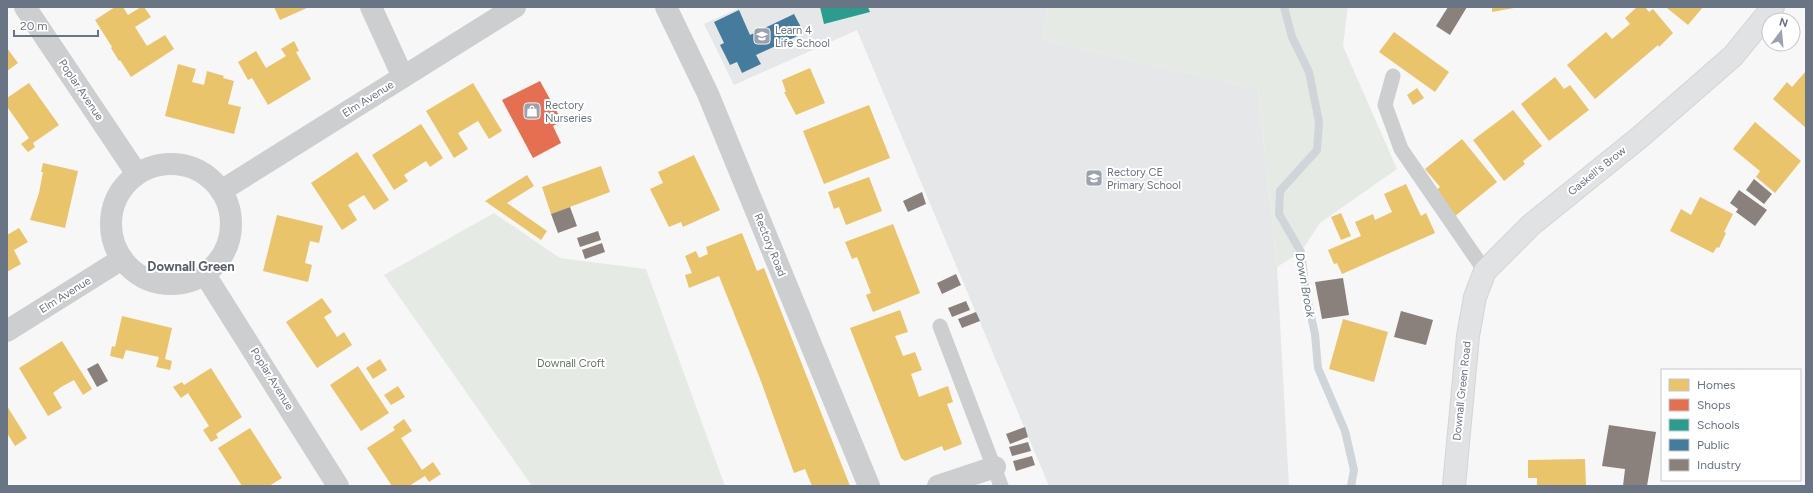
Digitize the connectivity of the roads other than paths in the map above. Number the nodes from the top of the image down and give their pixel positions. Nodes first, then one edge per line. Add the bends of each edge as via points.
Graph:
1 (25, 7) edge
2 (371, 7) edge
3 (515, 7) edge
4 (1773, 7) edge
5 (666, 17) edge
6 (1393, 76) dead end
7 (403, 77) junction
8 (137, 174) junction
9 (221, 191) junction
10 (122, 259) junction
11 (1485, 271) junction
12 (204, 273) junction
13 (1475, 297) joint
14 (940, 326) dead end
15 (7, 331) edge
16 (998, 477) edge
17 (338, 486) edge
18 (869, 486) edge
19 (938, 486) edge
20 (1454, 486) edge

1 - 8 street, Poplar Avenue
2 - 7 street
3 - 7 street, Elm Avenue
4 - 11 main road, Gaskell's Brow via 1733,56 1640,137 1530,225
5 - 18 street, Rectory Road via 708,94
6 - 11 lane via 1385,105 1401,149
7 - 9 street, Elm Avenue
8 - 9 street via 160,165 192,167 208,177
8 - 10 street via 123,187 114,204 110,223 113,242
9 - 12 street via 229,208 231,226 227,244 218,261
10 - 12 street via 135,272 151,280 169,283 187,281
10 - 15 street, Elm Avenue
11 - 13 main road, Gaskell's Brow
12 - 17 street, Poplar Avenue
13 - 20 main road, Downall Green Road via 1468,336
14 - 16 lane
16 - 19 street

